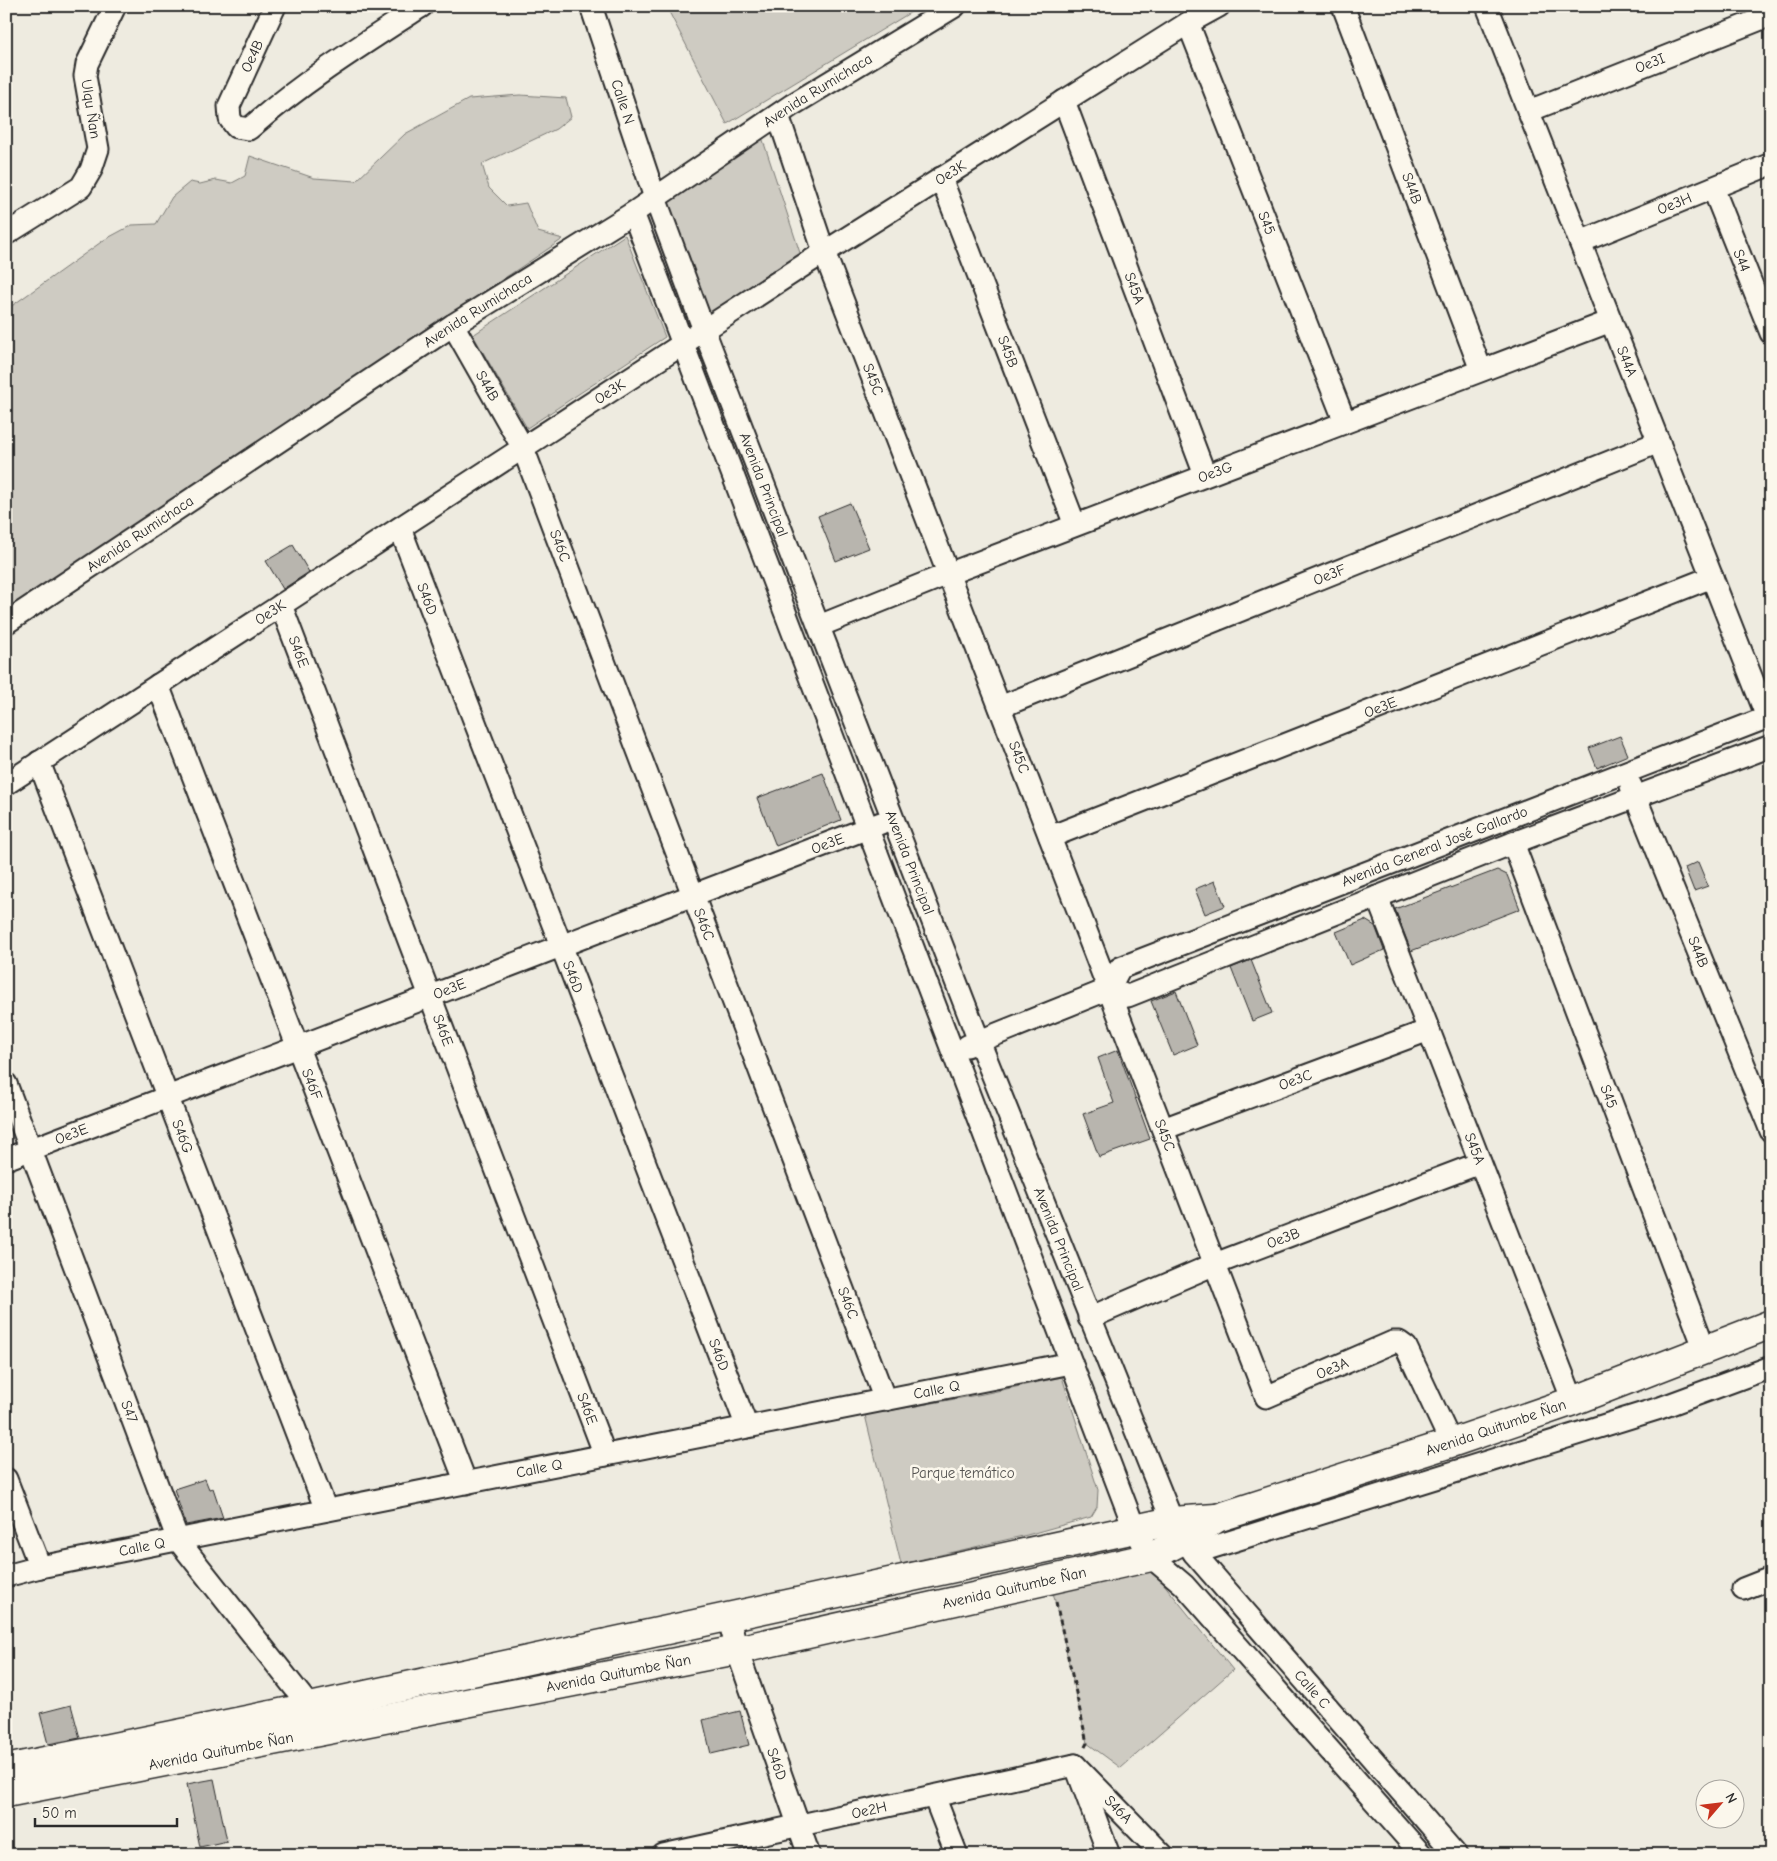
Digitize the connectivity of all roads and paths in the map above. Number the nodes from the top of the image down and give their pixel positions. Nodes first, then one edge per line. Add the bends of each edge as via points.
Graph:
1 (115, 6) edge
2 (275, 6) edge
3 (422, 6) edge
4 (591, 6) edge
5 (955, 6) edge
6 (1219, 6) edge
7 (1343, 6) edge
8 (1487, 6) edge
9 (1771, 15) edge
10 (1188, 23) junction
11 (1064, 101) junction
12 (1529, 111) junction
13 (778, 115) junction
14 (1771, 164) edge
15 (941, 178) junction
16 (1713, 188) junction
17 (655, 198) junction
18 (634, 213) junction
19 (6, 234) edge
20 (1580, 242) junction
21 (824, 252) junction
22 (1611, 321) junction
23 (453, 325) junction
24 (704, 330) junction
25 (1771, 333) edge
26 (683, 344) junction
27 (1481, 370) junction
28 (1345, 422) junction
29 (1659, 442) junction
30 (523, 448) junction
31 (1205, 475) junction
32 (1074, 526) junction
33 (400, 528) junction
34 (948, 574) junction
35 (1712, 578) junction
36 (281, 605) junction
37 (6, 623) edge
38 (819, 626) junction
39 (158, 685) junction
40 (1000, 707) junction
41 (1769, 716) edge
42 (1771, 746) edge
43 (40, 762) junction
44 (1626, 772) junction
45 (6, 784) edge
46 (1636, 798) junction
47 (893, 819) junction
48 (868, 828) junction
49 (1050, 837) junction
50 (1513, 844) junction
51 (693, 895) junction
52 (1377, 897) junction
53 (562, 946) junction
54 (1109, 989) junction
55 (430, 996) junction
56 (1429, 1030) junction
57 (979, 1041) junction
58 (298, 1047) junction
59 (953, 1051) junction
60 (6, 1084) edge
61 (167, 1097) junction
62 (1163, 1129) junction
63 (1771, 1131) edge
64 (31, 1150) junction
65 (6, 1159) edge
66 (1480, 1163) junction
67 (1214, 1264) junction
68 (1089, 1318) junction
69 (1771, 1324) edge
70 (1704, 1350) junction
71 (1071, 1363) junction
72 (1771, 1367) edge
73 (1266, 1397) joint
74 (885, 1400) junction
75 (1573, 1401) junction
76 (747, 1427) junction
77 (1451, 1444) junction
78 (604, 1455) junction
79 (6, 1479) edge
80 (466, 1483) junction
81 (326, 1510) junction
82 (1135, 1530) junction
83 (1180, 1534) junction
84 (178, 1540) junction
85 (1151, 1557) junction
86 (40, 1567) junction
87 (6, 1576) edge
88 (1771, 1578) edge
89 (1050, 1580) junction
90 (1743, 1589) dead end
91 (728, 1616) junction
92 (737, 1650) junction
93 (310, 1707) junction
94 (1075, 1765) junction
95 (6, 1769) edge
96 (6, 1793) edge
97 (934, 1796) junction
98 (798, 1825) junction
99 (663, 1855) edge
100 (809, 1855) edge
101 (957, 1855) edge
102 (1109, 1855) edge
103 (1163, 1855) edge
104 (1422, 1855) edge
105 (1456, 1855) edge

1 - 19 street, Ulqu Ñan via 87,64 85,76 98,149 91,170 81,187
2 - 3 street, Oe4B via 229,106 230,118 236,128 248,129 315,78
4 - 17 street, Calle N
5 - 13 street, Avenida Rumichaca
6 - 10 street, Oe3K
7 - 27 street, S44B
8 - 12 street, S44A
9 - 12 street, Oe3I
10 - 11 street, Oe3K
10 - 28 street, S45
11 - 15 street, Oe3K
11 - 31 street, S45A
12 - 20 street, S44A
13 - 17 street, Avenida Rumichaca
13 - 21 street, S45C
14 - 16 street, Oe3H
15 - 21 street, Oe3K
15 - 32 street, S45B
16 - 20 street, Oe3H
16 - 25 street, S44
17 - 18 street, Avenida Rumichaca
17 - 24 street, Avenida Principal
18 - 23 street, Avenida Rumichaca
18 - 26 street, Avenida Principal
20 - 22 street, S44A
21 - 24 street, Oe3K
21 - 34 street, S45C
22 - 27 street, Oe3G
22 - 29 street, S44A
23 - 30 street, S44B
23 - 37 street, Avenida Rumichaca
24 - 26 street, Oe3K
24 - 38 street, Avenida Principal
26 - 30 street, Oe3K
26 - 48 street, Avenida Principal
27 - 28 street, Oe3G
28 - 31 street, Oe3G
29 - 35 street, S44A
29 - 40 street, Oe3F
30 - 33 street, Oe3K
30 - 51 street, S46C
31 - 32 street, Oe3G
32 - 34 street, Oe3G
33 - 36 street, Oe3K
33 - 53 street, S46D
34 - 38 street, Oe3G
34 - 40 street, S45C
35 - 41 street, S44A
35 - 49 street, Oe3E
36 - 39 street, Oe3K
36 - 55 street, S46E
38 - 47 street, Avenida Principal
39 - 43 street, Oe3K
39 - 58 street, S46F
40 - 49 street, S45C
41 - 44 street, Avenida General José Gallardo
42 - 46 street, Avenida General José Gallardo
43 - 45 street, Oe3K
43 - 61 street, S46G
44 - 46 street, S44B
44 - 54 street, Avenida General José Gallardo via 1120,968
46 - 50 street, Avenida General José Gallardo
46 - 63 street, S44B
47 - 48 street, Oe3E
47 - 57 street, Avenida Principal
48 - 51 street, Oe3E
48 - 59 street, Avenida Principal
49 - 54 street, S45C
50 - 52 street, Avenida General José Gallardo
50 - 70 street, S45
51 - 53 street, Oe3E
51 - 74 street, S46C
52 - 54 street, Avenida General José Gallardo via 1128,996
52 - 56 street, S45A
53 - 55 street, Oe3E
53 - 76 street, S46D
54 - 57 street
54 - 62 street, S45C
55 - 58 street, Oe3E
55 - 78 street, S46E
56 - 62 street, Oe3C
56 - 66 street, S45A
57 - 59 street
57 - 68 street, Avenida Principal
58 - 61 street, Oe3E
58 - 80 street, S46F
59 - 71 street, Avenida Principal
60 - 64 street, S47
61 - 64 street, Oe3E
61 - 81 street, S46G
62 - 67 street, S45C
64 - 65 street, Oe3E
64 - 84 street, S47
66 - 67 street, Oe3B
66 - 75 street, S45A
67 - 68 street, Oe3B
67 - 73 street, S45C
68 - 83 street, Avenida Principal
69 - 70 street, Avenida Quitumbe Ñan
70 - 75 street, Avenida Quitumbe Ñan
71 - 74 street, Calle Q
71 - 82 street, Avenida Principal
72 - 83 street via 1660,1408
73 - 77 street, Oe3A via 1399,1342 1406,1347
74 - 76 street, Calle Q
75 - 77 street, Avenida Quitumbe Ñan
76 - 78 street, Calle Q
77 - 83 street, Avenida Quitumbe Ñan via 1217,1518
78 - 80 street, Calle Q
79 - 86 street
80 - 81 street, Calle Q
81 - 84 street, Calle Q
82 - 83 street, Avenida Quitumbe Ñan
82 - 85 street, Calle C
82 - 91 street, Avenida Quitumbe Ñan
83 - 85 street, Avenida Quitumbe Ñan
83 - 105 street, Calle C
84 - 86 street, Calle Q
84 - 93 street, S47
85 - 89 street, Avenida Quitumbe Ñan
85 - 104 street, Calle C via 1184,1586
86 - 87 street, Calle Q
88 - 90 street
89 - 92 street, Avenida Quitumbe Ñan
89 - 94 path via 1087,1744
91 - 92 street, S46D
91 - 93 street, Avenida Quitumbe Ñan
92 - 96 street, Avenida Quitumbe Ñan
92 - 98 street, S46D
93 - 95 street, Avenida Quitumbe Ñan
94 - 97 street, Oe2H
94 - 102 street
94 - 103 street, S46A
97 - 98 street, Oe2H
97 - 101 street
98 - 99 street, Oe2H
98 - 100 street, S46D

